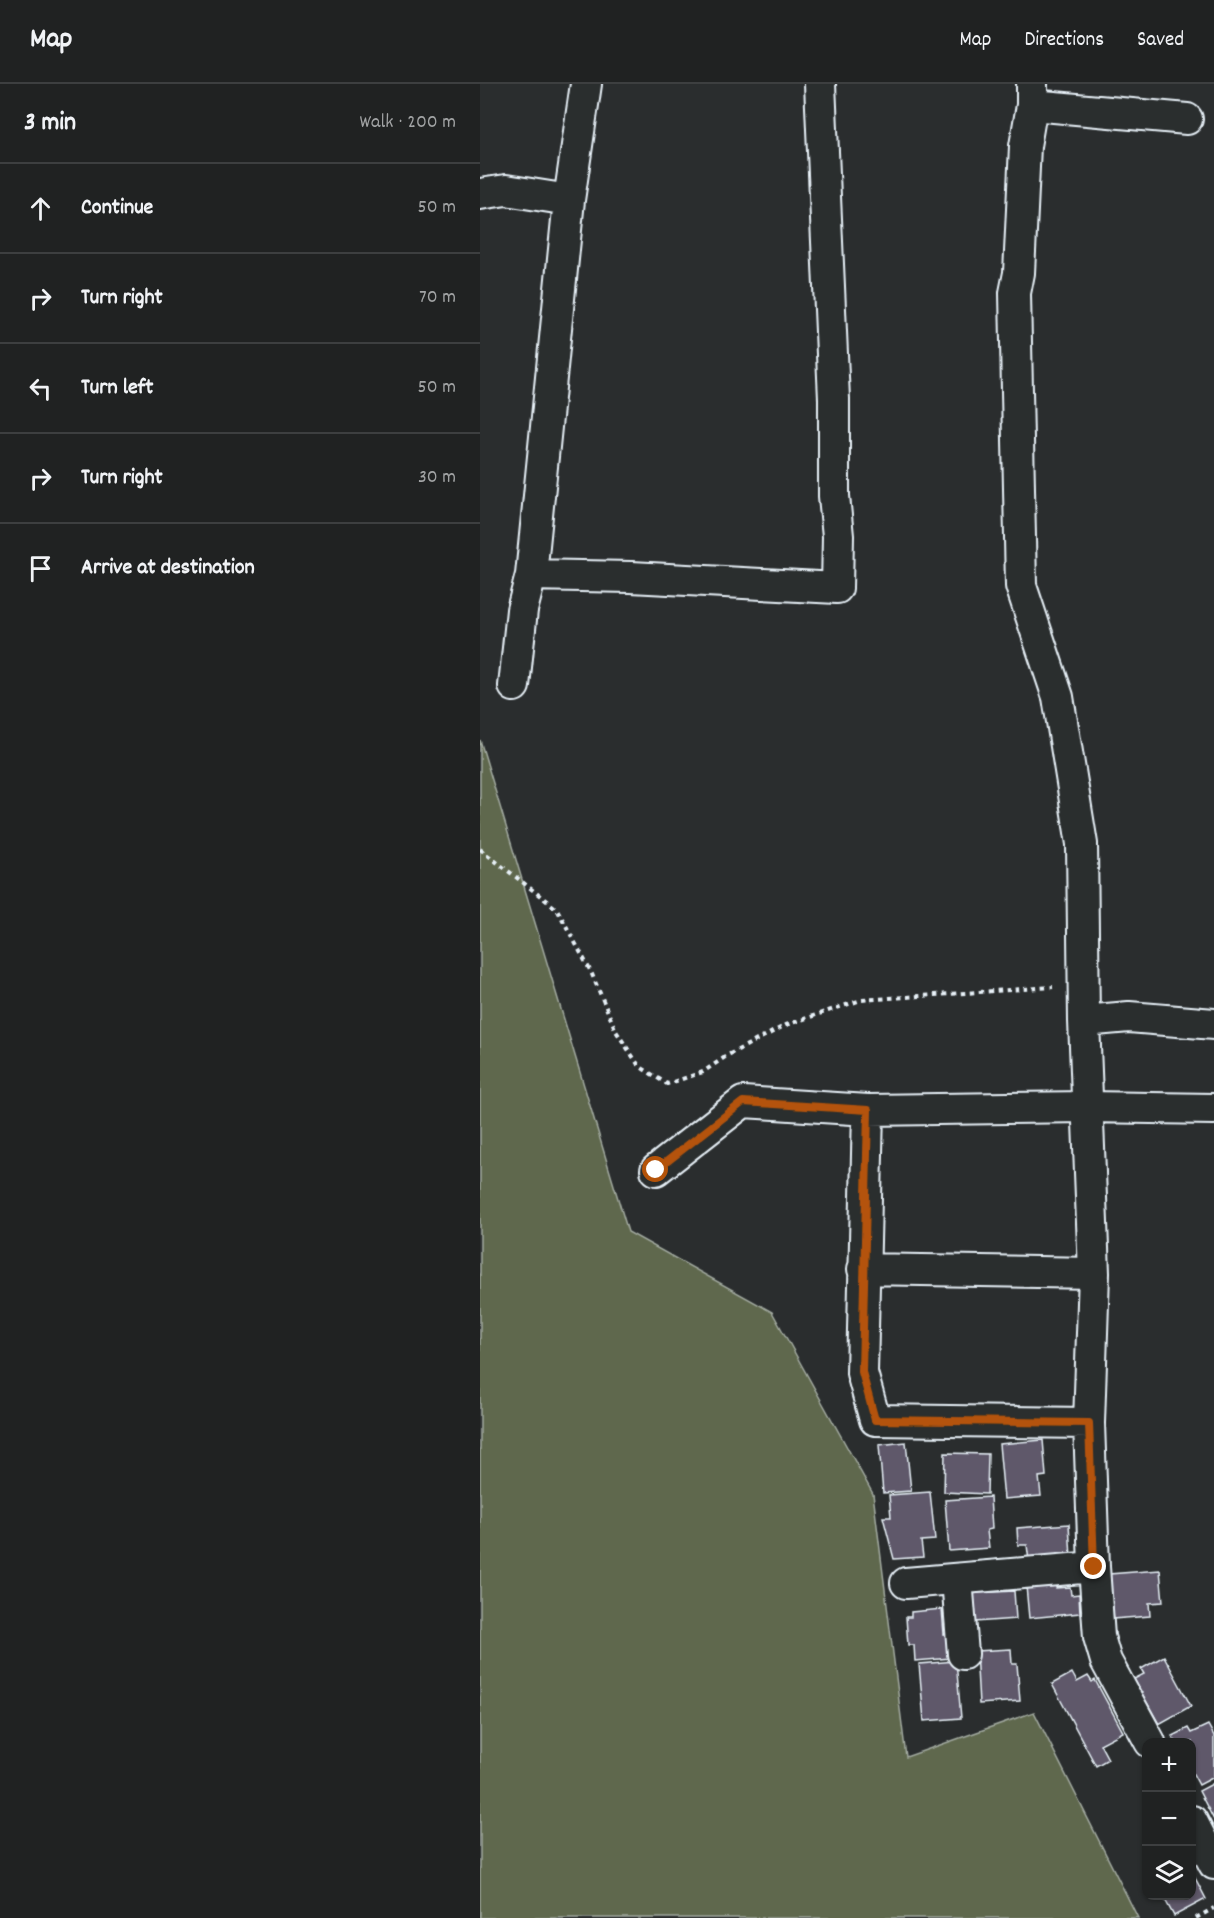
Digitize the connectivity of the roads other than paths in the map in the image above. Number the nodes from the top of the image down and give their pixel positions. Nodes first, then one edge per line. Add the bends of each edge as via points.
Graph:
1 (586, 84) edge
2 (820, 84) edge
3 (1032, 95) edge
4 (1187, 119) dead end
5 (480, 194) edge
6 (569, 200) junction
7 (531, 575) junction
8 (514, 686) dead end
9 (1084, 1021) junction
10 (1214, 1024) edge
11 (1088, 1107) junction
12 (1214, 1109) edge
13 (868, 1110) junction
14 (656, 1170) dead end
15 (864, 1269) junction
16 (1094, 1273) junction
17 (1089, 1423) junction
18 (1094, 1567) junction
19 (957, 1579) junction
20 (906, 1583) dead end
21 (963, 1654) dead end
22 (1146, 1738) edge
23 (1196, 1830) edge
24 (1214, 1864) edge

1 - 6 street
2 - 7 street via 834,399 837,588
3 - 4 street
3 - 9 street via 1015,293 1021,586 1058,697 1082,844
5 - 6 street via 506,190
6 - 7 street
7 - 8 street via 522,610
9 - 10 street via 1129,1017
9 - 11 street
11 - 12 street
11 - 13 street
11 - 16 street
13 - 14 street via 743,1102
13 - 15 street
15 - 16 street
15 - 17 street via 862,1372 875,1420
16 - 17 street
17 - 18 street
18 - 19 street
18 - 22 street via 1099,1637 1106,1661
19 - 20 street
19 - 21 street
23 - 24 street

